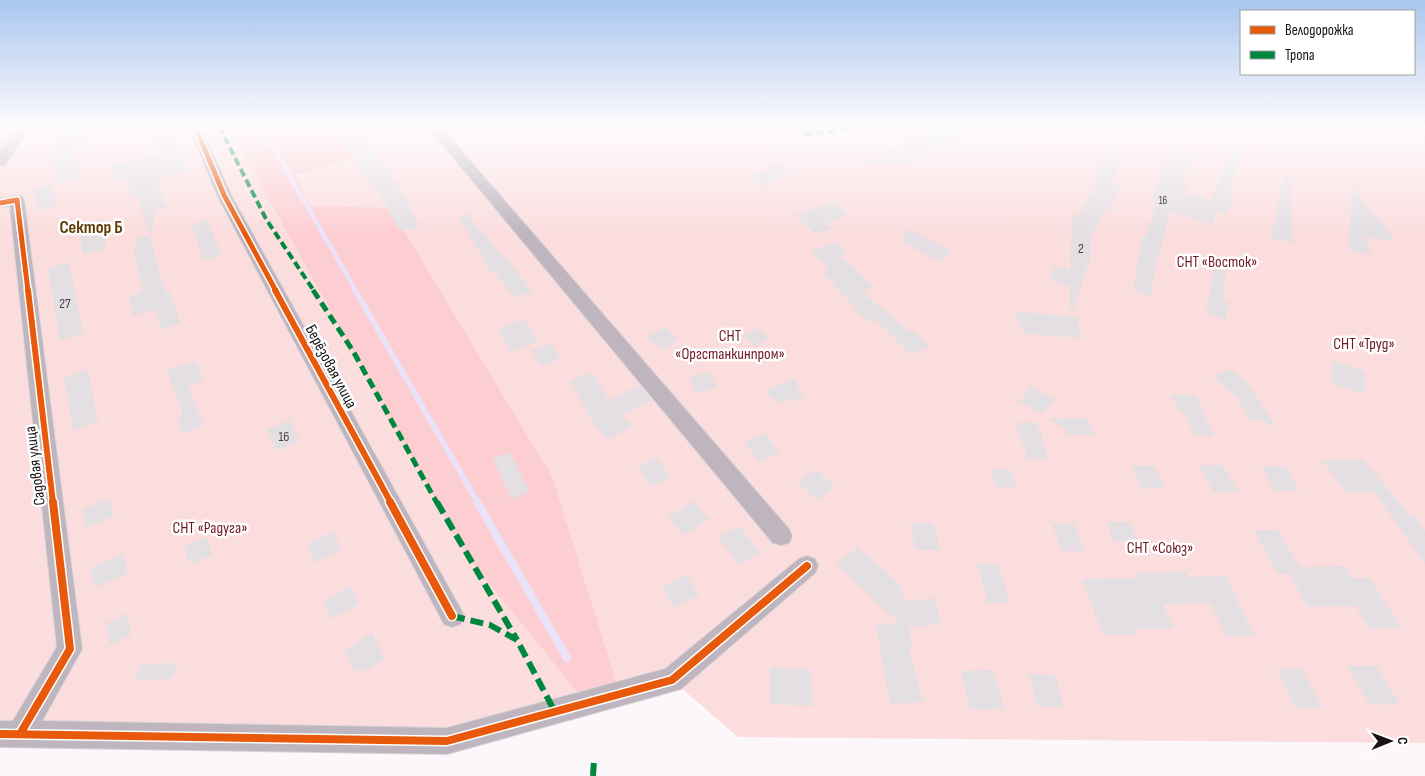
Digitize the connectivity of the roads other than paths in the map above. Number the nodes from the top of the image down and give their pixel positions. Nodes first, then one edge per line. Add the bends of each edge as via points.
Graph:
1 (210, 162) edge
2 (465, 162) edge
3 (0, 203) edge
4 (781, 536) dead end
5 (807, 566) dead end
6 (452, 616) dead end
7 (10, 734) edge

1 - 6 street, Берёзовая улица via 224,195
2 - 4 street
3 - 7 street, Садовая улица via 17,200 70,649
5 - 7 street via 672,680 447,741

